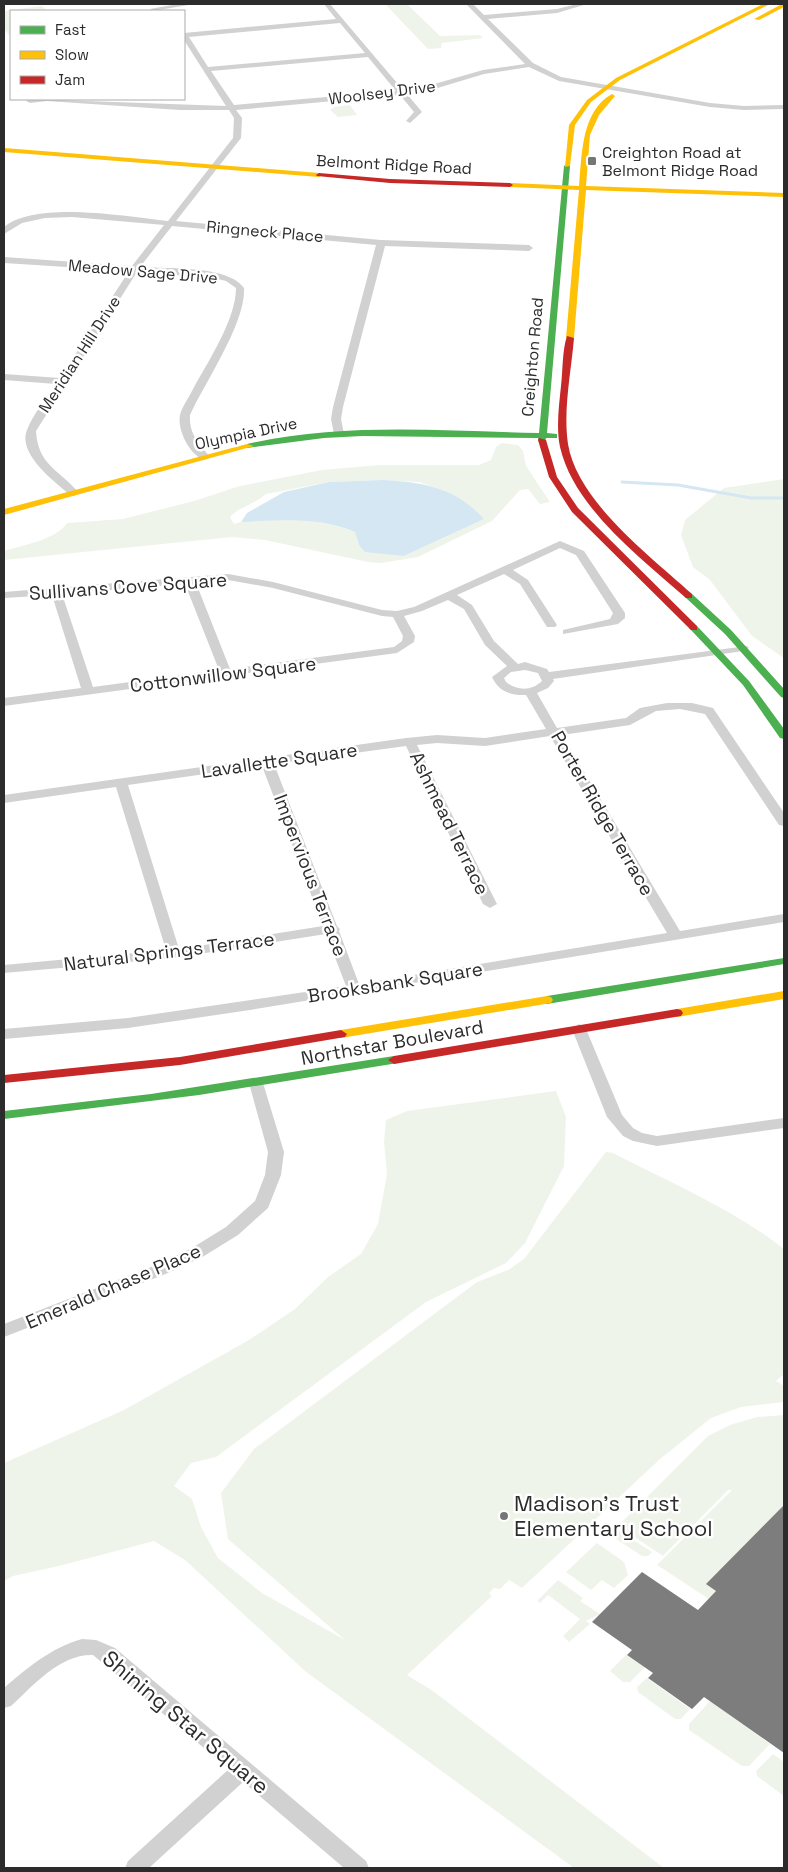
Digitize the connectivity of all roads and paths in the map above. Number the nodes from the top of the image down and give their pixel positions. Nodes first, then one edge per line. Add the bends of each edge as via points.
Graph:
1 (145, 4) edge
2 (191, 4) edge
3 (327, 4) edge
4 (469, 4) edge
5 (584, 4) edge
6 (767, 4) edge
7 (784, 5) edge
8 (154, 10) edge
9 (482, 17) junction
10 (341, 20) junction
11 (185, 35) edge
12 (185, 36) edge
13 (371, 56) junction
14 (530, 65) junction
15 (207, 69) junction
16 (604, 88) junction
17 (619, 91) junction
18 (401, 92) junction
19 (38, 100) edge
20 (62, 100) edge
21 (30, 101) dead end
22 (231, 107) junction
23 (784, 107) edge
24 (410, 121) dead end
25 (4, 146) edge
26 (4, 150) edge
27 (218, 164) junction
28 (564, 185) junction
29 (583, 185) junction
30 (784, 188) edge
31 (784, 195) edge
32 (170, 223) junction
33 (4, 231) edge
34 (381, 243) junction
35 (529, 248) dead end
36 (4, 260) edge
37 (134, 268) junction
38 (4, 378) edge
39 (61, 382) junction
40 (338, 434) junction
41 (541, 435) junction
42 (563, 436) junction
43 (205, 457) junction
44 (74, 493) junction
45 (4, 512) edge
46 (505, 569) junction
47 (189, 580) junction
48 (56, 591) junction
49 (4, 595) edge
50 (448, 595) junction
51 (398, 614) junction
52 (551, 625) dead end
53 (566, 632) dead end
54 (743, 648) junction
55 (718, 652) junction
56 (515, 666) junction
57 (226, 673) junction
58 (547, 676) junction
59 (88, 692) junction
60 (530, 692) junction
61 (784, 696) edge
62 (4, 702) edge
63 (555, 731) junction
64 (784, 736) edge
65 (410, 742) junction
66 (267, 762) junction
67 (121, 783) junction
68 (4, 799) edge
69 (784, 822) edge
70 (490, 904) dead end
71 (784, 918) edge
72 (333, 929) junction
73 (675, 935) junction
74 (174, 954) junction
75 (784, 961) edge
76 (4, 969) edge
77 (354, 989) junction
78 (784, 995) edge
79 (579, 1029) junction
80 (4, 1034) edge
81 (4, 1079) edge
82 (256, 1083) junction
83 (4, 1115) edge
84 (784, 1123) edge
85 (768, 1126) junction
86 (784, 1135) edge
87 (4, 1331) edge
88 (4, 1700) edge
89 (242, 1770) junction
90 (135, 1868) edge
91 (359, 1868) edge

1 - 8 street
2 - 8 street
3 - 10 street
4 - 9 street
5 - 9 street via 556,11
6 - 16 street, Creighton Road
7 - 17 street, Creighton Road
9 - 14 street
10 - 11 street
10 - 13 street
12 - 15 street, Meridian Hill Drive
13 - 15 street
13 - 18 street
14 - 16 street via 559,79
14 - 18 street, Woolsey Drive via 482,72 443,85
15 - 22 street, Meridian Hill Drive
16 - 17 street
16 - 28 street, Creighton Road via 579,112 572,125
17 - 23 street via 710,105
17 - 29 street, Creighton Road via 590,124
18 - 22 street, Woolsey Drive
18 - 24 street via 418,112
19 - 21 street, Woolsey Drive
20 - 22 street, Woolsey Drive via 202,109
22 - 27 street, Meridian Hill Drive via 238,118 237,138
25 - 27 street, Belmont Ridge Road
26 - 27 street, Belmont Ridge Road
27 - 28 street, Belmont Ridge Road via 390,181
27 - 32 street, Meridian Hill Drive
28 - 29 street, Belmont Ridge Road
28 - 41 street, Creighton Road
29 - 30 street, Belmont Ridge Road
29 - 31 street, Belmont Ridge Road
29 - 42 street, Creighton Road
32 - 33 street, Ringneck Place via 52,215 14,223
32 - 34 street, Ringneck Place
32 - 37 street, Meridian Hill Drive
34 - 35 street, Ringneck Place
34 - 40 street via 338,407
36 - 37 street, Meadow Sage Drive
37 - 39 street, Meridian Hill Drive
37 - 43 street, Meadow Sage Drive via 218,276 234,282 241,290 225,338 186,415 184,425 188,437
38 - 39 street
39 - 44 street, Meridian Hill Drive via 36,421 30,441 37,459
40 - 41 street, Olympia Drive
40 - 43 street, Olympia Drive via 282,439
41 - 42 street, Olympia Drive
41 - 55 street, Creighton Road via 552,477 575,510
42 - 54 street, Creighton Road via 568,460 583,490 610,523
43 - 44 street, Olympia Drive
44 - 45 street, Olympia Drive
46 - 50 street, Sullivans Cove Square
46 - 52 street via 524,582
46 - 53 street, Sullivans Cove Square via 560,544 580,553 619,612 619,618 614,622
47 - 48 street, Sullivans Cove Square
47 - 51 street, Sullivans Cove Square via 244,579
47 - 57 street
48 - 49 street, Sullivans Cove Square
48 - 59 street
50 - 51 street, Sullivans Cove Square
50 - 56 street via 468,607 489,643
51 - 57 street, Cottonwillow Square via 409,636 408,642 397,650
54 - 55 street
54 - 61 street, Creighton Road
55 - 58 street
55 - 64 street, Creighton Road via 746,683
56 - 58 street via 535,668
56 - 60 street via 501,672 499,682 511,690
57 - 59 street, Cottonwillow Square
58 - 60 street via 545,686
59 - 62 street, Cottonwillow Square
60 - 63 street, Porter Ridge Terrace
63 - 65 street, Lavallette Square via 476,743 437,739
63 - 69 street via 630,721 632,716 660,708 690,704 702,707 708,711
63 - 73 street, Porter Ridge Terrace
65 - 66 street, Lavallette Square
65 - 70 street, Ashmead Terrace
66 - 67 street, Lavallette Square
66 - 72 street, Impervious Terrace
67 - 68 street, Lavallette Square
67 - 74 street
71 - 73 street, Brooksbank Square
72 - 74 street, Natural Springs Terrace
72 - 77 street, Impervious Terrace
73 - 77 street, Brooksbank Square
74 - 76 street, Natural Springs Terrace
75 - 81 street, Northstar Boulevard via 180,1061
77 - 80 street, Brooksbank Square via 128,1023
78 - 79 street, Northstar Boulevard
79 - 82 street, Northstar Boulevard
79 - 85 street via 615,1117 620,1125 638,1137 668,1141
82 - 83 street, Northstar Boulevard via 88,1107
82 - 87 street, Emerald Chase Place via 276,1152 273,1175 262,1204 232,1231 198,1252
84 - 85 street
85 - 86 street
88 - 89 street, Shining Star Square via 57,1656 74,1649 94,1647 108,1654
89 - 90 street
89 - 91 street, Shining Star Square

